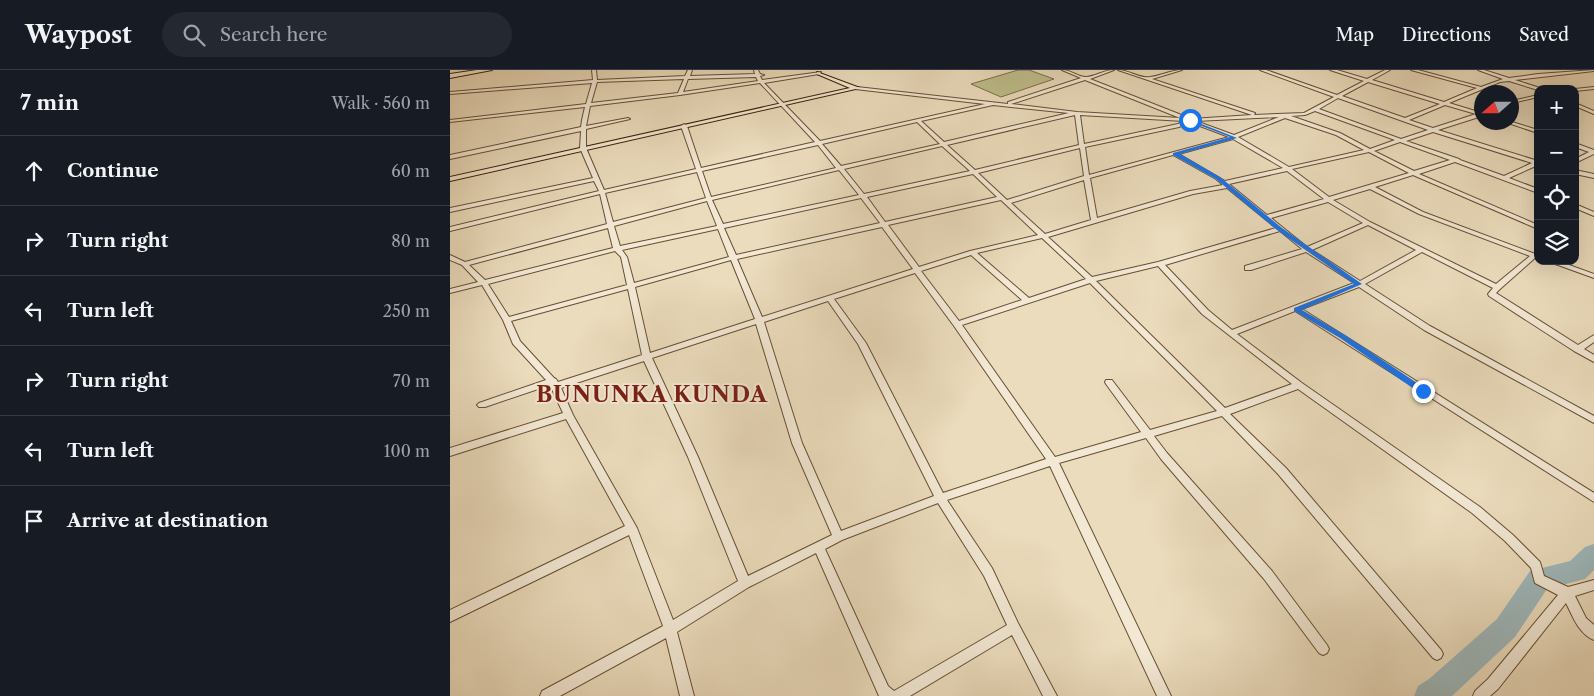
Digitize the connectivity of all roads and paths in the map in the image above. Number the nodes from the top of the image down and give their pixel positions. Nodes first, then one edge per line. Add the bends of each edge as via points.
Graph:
1 (489, 70) edge
2 (594, 70) edge
3 (690, 70) edge
4 (830, 70) edge
5 (1064, 70) edge
6 (1112, 70) edge
7 (1120, 70) edge
8 (1180, 70) edge
9 (1262, 70) edge
10 (1332, 70) edge
11 (1388, 70) edge
12 (1414, 70) edge
13 (1480, 70) edge
14 (1542, 70) edge
15 (1594, 70) edge
16 (756, 73) edge
17 (819, 73) junction
18 (1554, 74) junction
19 (450, 76) edge
20 (1086, 78) junction
21 (1509, 78) junction
22 (686, 79) junction
23 (1148, 79) junction
24 (596, 81) junction
25 (760, 81) junction
26 (1370, 81) junction
27 (1489, 85) edge
28 (1474, 86) edge
29 (1534, 87) edge
30 (856, 88) junction
31 (1594, 88) edge
32 (1579, 90) edge
33 (1474, 91) edge
34 (450, 93) edge
35 (680, 94) junction
36 (1534, 97) edge
37 (1338, 98) junction
38 (1519, 100) edge
39 (588, 104) junction
40 (780, 104) junction
41 (991, 104) junction
42 (1446, 104) junction
43 (1005, 105) junction
44 (1594, 105) edge
45 (1581, 106) joint
46 (1315, 109) junction
47 (1474, 112) edge
48 (1077, 113) junction
49 (1594, 113) edge
50 (1256, 115) junction
51 (1285, 116) junction
52 (1474, 116) edge
53 (628, 119) dead end
54 (917, 120) junction
55 (1190, 120) junction
56 (1405, 120) junction
57 (450, 121) edge
58 (684, 126) junction
59 (1519, 126) edge
60 (583, 127) junction
61 (1433, 130) junction
62 (1534, 131) edge
63 (1234, 138) junction
64 (1404, 141) junction
65 (818, 142) junction
66 (945, 144) junction
67 (1081, 146) junction
68 (1579, 146) edge
69 (583, 148) junction
70 (1371, 150) junction
71 (1175, 154) junction
72 (450, 157) edge
73 (1579, 159) edge
74 (1458, 160) junction
75 (1534, 162) edge
76 (1534, 164) edge
77 (1287, 168) junction
78 (838, 169) junction
79 (697, 170) junction
80 (975, 172) junction
81 (1579, 173) edge
82 (1415, 174) junction
83 (1594, 176) edge
84 (1087, 177) junction
85 (596, 178) junction
86 (1505, 178) junction
87 (450, 179) edge
88 (1226, 184) junction
89 (1369, 186) junction
90 (1534, 189) edge
91 (602, 192) junction
92 (862, 196) junction
93 (709, 199) junction
94 (1004, 200) junction
95 (1329, 200) junction
96 (1579, 208) edge
97 (450, 210) edge
98 (1594, 214) edge
99 (1265, 216) junction
100 (1094, 222) junction
101 (1368, 223) junction
102 (611, 224) junction
103 (1534, 225) edge
104 (718, 226) junction
105 (882, 226) junction
106 (1280, 229) junction
107 (450, 230) edge
108 (1044, 236) junction
109 (617, 248) junction
110 (1306, 249) junction
111 (1421, 250) junction
112 (972, 252) junction
113 (1534, 256) edge
114 (450, 257) edge
115 (732, 258) junction
116 (1534, 259) edge
117 (464, 264) junction
118 (1160, 264) junction
119 (1562, 265) edge
120 (1248, 268) dead end
121 (915, 270) junction
122 (1594, 276) edge
123 (1090, 280) junction
124 (484, 283) junction
125 (630, 284) junction
126 (1359, 284) junction
127 (1497, 287) junction
128 (450, 291) edge
129 (830, 298) junction
130 (1028, 301) junction
131 (1297, 309) junction
132 (507, 320) junction
133 (759, 320) junction
134 (957, 324) junction
135 (1231, 333) junction
136 (1594, 338) edge
137 (1577, 348) junction
138 (647, 357) junction
139 (1594, 359) edge
140 (1109, 382) dead end
141 (555, 384) junction
142 (1299, 385) junction
143 (482, 404) dead end
144 (1222, 413) junction
145 (568, 415) junction
146 (1594, 420) edge
147 (1149, 434) junction
148 (450, 452) edge
149 (1052, 461) junction
150 (940, 498) junction
151 (1594, 498) edge
152 (632, 528) junction
153 (838, 537) junction
154 (819, 547) junction
155 (746, 583) junction
156 (1594, 585) edge
157 (1567, 593) junction
158 (450, 616) edge
159 (1014, 627) junction
160 (670, 629) junction
161 (1594, 634) edge
162 (1323, 649) dead end
163 (1437, 654) dead end
164 (547, 696) edge
165 (687, 696) edge
166 (890, 696) edge
167 (897, 696) edge
168 (1050, 696) edge
169 (1164, 696) edge
170 (1480, 696) edge

1 - 19 street
2 - 24 street
3 - 22 street
4 - 17 street
5 - 20 street
6 - 20 street
7 - 23 street
8 - 23 street
9 - 37 street via 1314,86
10 - 26 street
11 - 26 street
12 - 28 street
13 - 21 street
14 - 18 street
15 - 18 street
16 - 17 street
16 - 22 street
16 - 25 street
17 - 25 street
17 - 30 street
18 - 21 street
20 - 43 street
20 - 55 street
21 - 27 street
21 - 29 street
22 - 24 street
22 - 35 street
23 - 50 street
24 - 34 street
24 - 39 street
25 - 35 street
25 - 40 street
26 - 37 street
26 - 42 street
30 - 40 street
30 - 41 street
31 - 32 street
33 - 42 street
35 - 39 street
36 - 38 street
37 - 46 street
37 - 56 street
39 - 57 street
39 - 60 street
40 - 58 street
40 - 65 street
41 - 43 street
41 - 54 street
42 - 47 street
42 - 56 street
43 - 48 street
44 - 45 street
45 - 49 street
46 - 51 street via 1305,114
46 - 64 street
48 - 55 street
48 - 66 street
48 - 67 street
50 - 51 street
50 - 55 street
51 - 63 street
51 - 70 street via 1338,134
52 - 61 street
53 - 60 street
54 - 65 street
54 - 66 street
55 - 63 street
55 - 67 street
56 - 61 street
58 - 69 street
58 - 79 street
59 - 62 street
60 - 69 street
60 - 72 street
61 - 64 street
61 - 75 street
63 - 71 street
63 - 77 street
64 - 70 street
64 - 74 street
65 - 78 street
65 - 79 street
66 - 78 street
66 - 80 street
67 - 80 street
67 - 84 street
68 - 73 street via 1594,152
69 - 85 street
69 - 87 street
70 - 77 street
70 - 82 street
71 - 84 street
71 - 88 street
74 - 82 street
74 - 86 street
76 - 86 street
77 - 88 street
77 - 95 street
78 - 92 street
78 - 93 street
79 - 91 street
79 - 93 street
80 - 92 street
80 - 94 street
81 - 83 street
82 - 89 street
82 - 103 street
84 - 94 street
84 - 100 street
85 - 91 street
85 - 97 street
86 - 90 street
88 - 99 street
88 - 100 street
89 - 95 street
89 - 113 street via 1421,213
91 - 102 street
91 - 107 street
92 - 104 street
92 - 105 street
93 - 102 street
93 - 104 street
94 - 105 street
94 - 108 street
95 - 99 street
95 - 101 street
96 - 98 street
99 - 106 street
100 - 108 street
101 - 110 street
101 - 111 street
102 - 109 street
102 - 117 street
104 - 109 street
104 - 115 street
105 - 115 street
105 - 121 street
106 - 110 street
106 - 118 street
108 - 112 street
108 - 123 street
109 - 124 street
109 - 125 street via 624,257
110 - 120 street
110 - 126 street
111 - 126 street
111 - 127 street
112 - 121 street
112 - 130 street
114 - 117 street
115 - 125 street
115 - 133 street
116 - 127 street
117 - 124 street
118 - 123 street
118 - 135 street via 1205,312
119 - 122 street
121 - 129 street
121 - 134 street
123 - 130 street
123 - 144 street
124 - 128 street
124 - 132 street
125 - 132 street
125 - 138 street
126 - 131 street
126 - 146 street via 1427,328
127 - 137 street via 1492,292 1495,298
129 - 133 street
129 - 150 street via 862,344
130 - 134 street
131 - 135 street
131 - 151 street
132 - 141 street via 516,342
133 - 138 street
133 - 153 street via 797,443
134 - 149 street
135 - 142 street
136 - 137 street
137 - 139 street
138 - 141 street
138 - 155 street
140 - 147 street
141 - 143 street
141 - 145 street
142 - 144 street
142 - 157 street via 1476,510 1536,566 1539,579
144 - 147 street
144 - 163 street via 1282,471
145 - 148 street
145 - 152 street
147 - 149 street
147 - 162 street via 1164,456 1268,576
149 - 150 street
149 - 169 street
150 - 153 street
150 - 159 street via 988,572
152 - 158 street
152 - 160 street
153 - 154 street
154 - 155 street
154 - 166 street via 883,691
155 - 160 street
156 - 157 street
157 - 161 street via 1582,622
157 - 170 street
159 - 167 street
159 - 168 street
160 - 164 street
160 - 165 street

